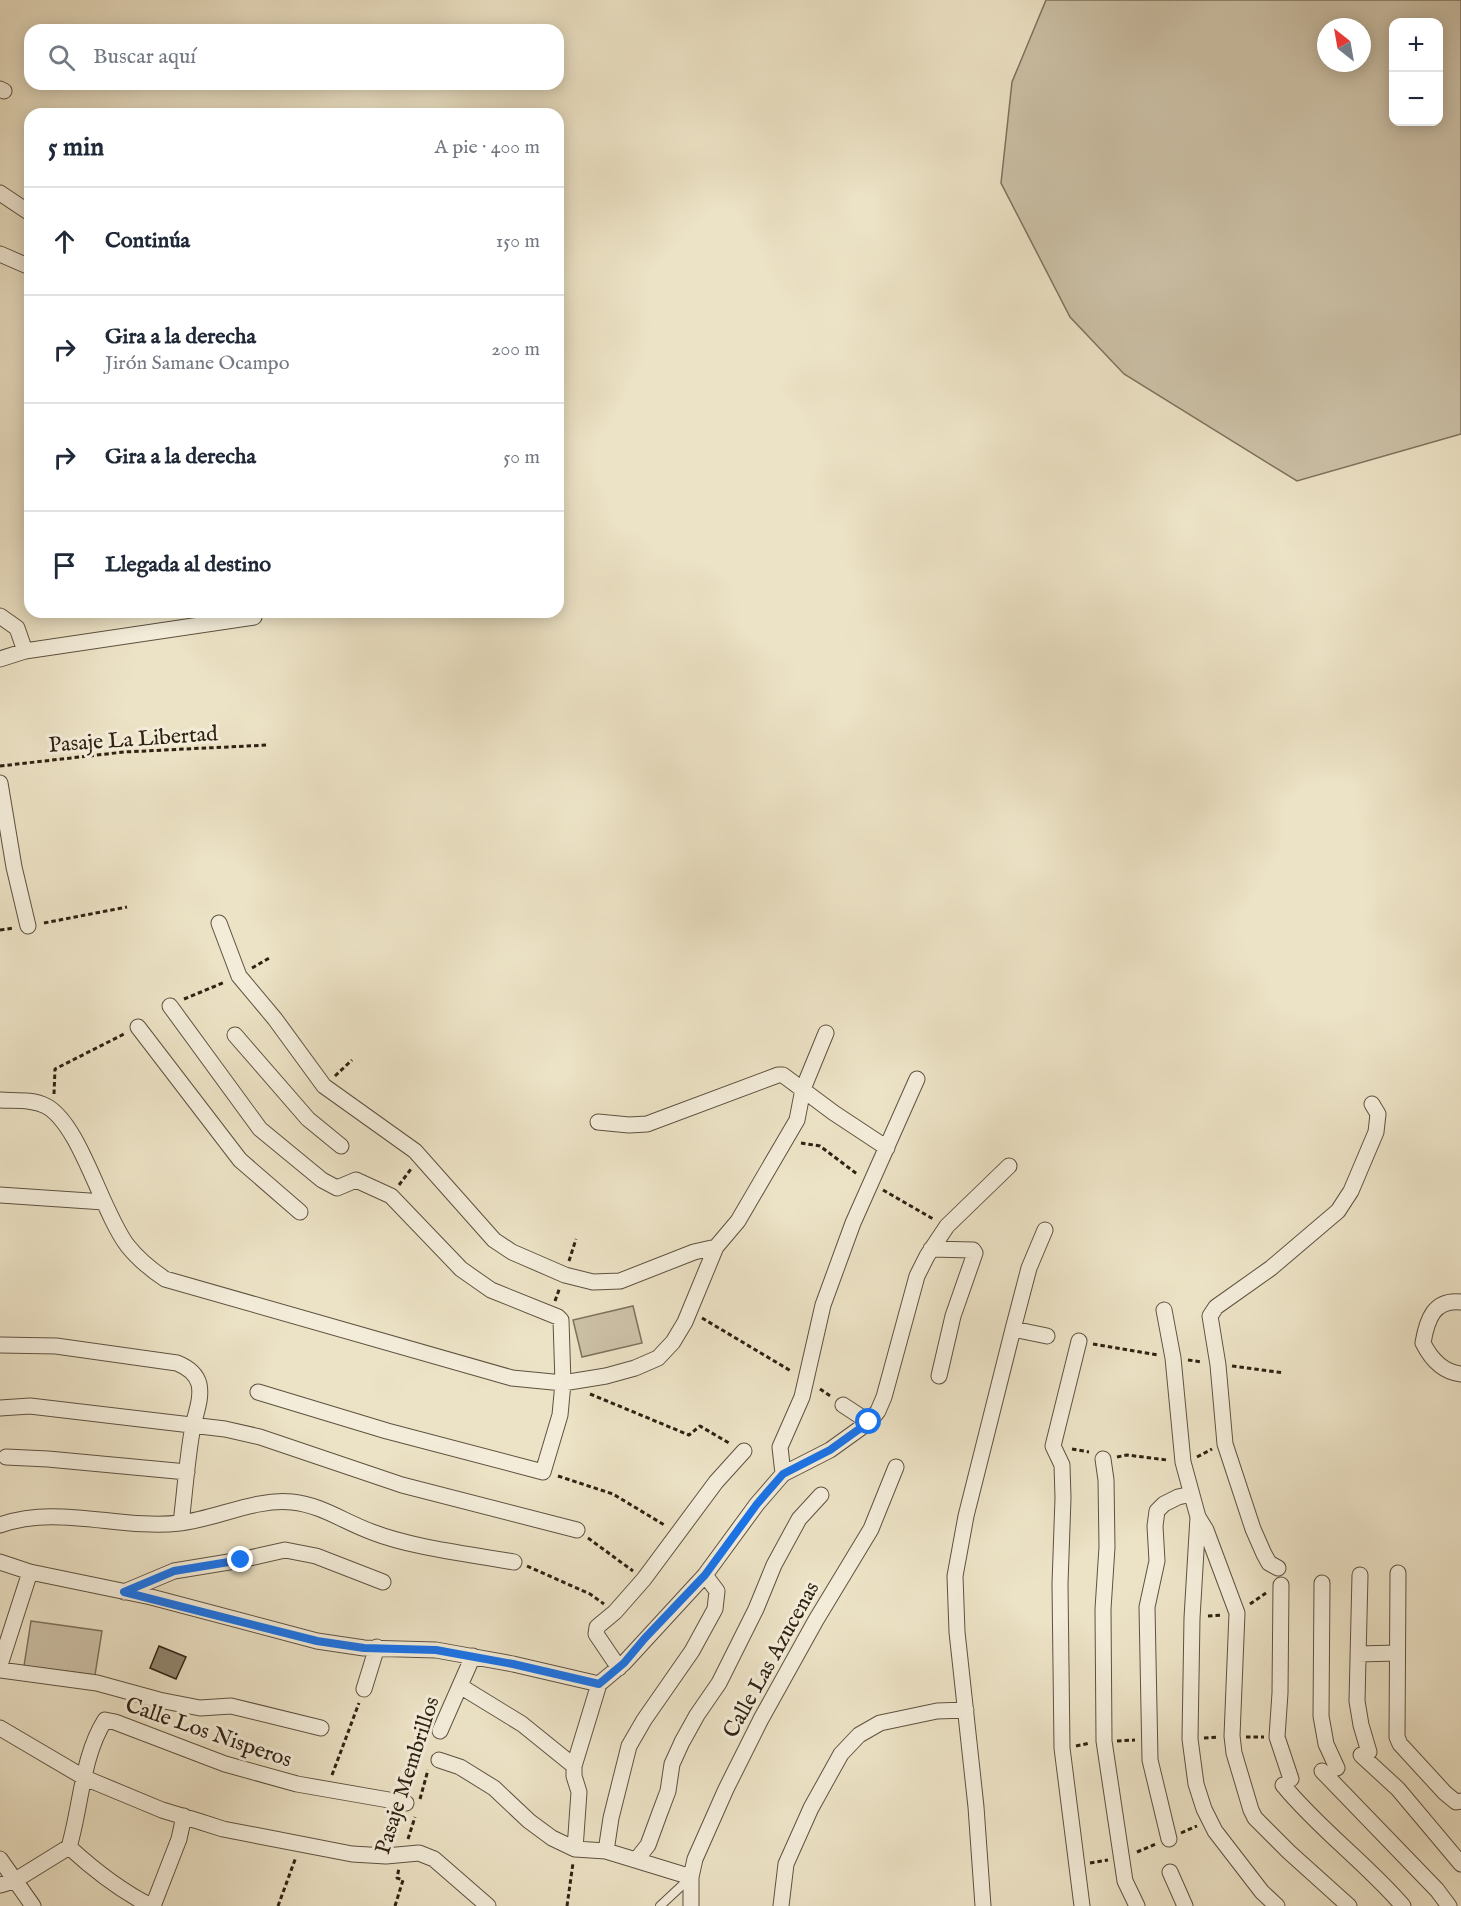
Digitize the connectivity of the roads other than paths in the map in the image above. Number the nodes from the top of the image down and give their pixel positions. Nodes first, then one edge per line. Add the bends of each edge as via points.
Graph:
1 (0, 193) edge
2 (24, 210) edge
3 (0, 254) edge
4 (24, 264) edge
5 (0, 616) edge
6 (247, 618) edge
7 (25, 651) junction
8 (0, 658) edge
9 (0, 783) edge
10 (219, 923) dead end
11 (28, 926) road end
12 (170, 1006) road end
13 (138, 1027) road end
14 (826, 1033) dead end
15 (235, 1035) dead end
16 (917, 1079) dead end
17 (803, 1089) junction
18 (0, 1100) edge
19 (1372, 1104) dead end
20 (597, 1122) dead end
21 (341, 1146) dead end
22 (887, 1148) junction
23 (1009, 1166) dead end
24 (0, 1195) edge
25 (104, 1202) junction
26 (300, 1212) dead end
27 (1045, 1230) dead end
28 (716, 1247) junction
29 (931, 1249) junction
30 (1461, 1302) edge
31 (1164, 1310) dead end
32 (1013, 1329) junction
33 (1047, 1336) dead end
34 (1079, 1341) dead end
35 (0, 1345) edge
36 (1461, 1374) edge
37 (939, 1376) dead end
38 (563, 1383) junction
39 (258, 1392) dead end
40 (843, 1405) road end
41 (0, 1408) edge
42 (869, 1422) junction
43 (193, 1426) junction
44 (744, 1451) road end
45 (6, 1457) dead end
46 (1103, 1459) road end
47 (896, 1467) dead end
48 (187, 1472) junction
49 (783, 1474) junction
50 (820, 1495) dead end
51 (1192, 1498) junction
52 (1198, 1516) junction
53 (181, 1523) junction
54 (0, 1525) edge
55 (577, 1530) road end
56 (0, 1562) edge
57 (514, 1562) road end
58 (1278, 1568) dead end
59 (30, 1572) junction
60 (1398, 1573) dead end
61 (705, 1575) junction
62 (1360, 1575) dead end
63 (383, 1582) dead end
64 (1322, 1583) dead end
65 (1281, 1585) dead end
66 (124, 1592) junction
67 (377, 1647) junction
68 (1398, 1653) junction
69 (1358, 1654) junction
70 (473, 1656) junction
71 (0, 1668) edge
72 (619, 1668) junction
73 (599, 1684) junction
74 (460, 1686) junction
75 (364, 1689) road end
76 (966, 1710) junction
77 (0, 1728) edge
78 (321, 1728) dead end
79 (440, 1731) dead end
80 (434, 1764) road end
81 (574, 1766) junction
82 (85, 1778) junction
83 (1461, 1801) edge
84 (413, 1808) road end
85 (184, 1816) junction
86 (1169, 1839) road end
87 (69, 1847) junction
88 (575, 1849) junction
89 (606, 1851) junction
90 (0, 1858) edge
91 (637, 1859) junction
92 (1461, 1864) edge
93 (1170, 1872) dead end
94 (691, 1877) junction
95 (7, 1883) edge
96 (33, 1906) edge
97 (152, 1906) edge
98 (488, 1906) edge
99 (660, 1906) edge
100 (691, 1906) edge
101 (781, 1906) edge
102 (983, 1906) edge
103 (1082, 1906) edge
104 (1137, 1906) edge
105 (1185, 1906) edge
106 (1277, 1906) edge
107 (1349, 1906) edge
108 (1403, 1906) edge
109 (1449, 1906) edge

1 - 2 street
3 - 4 street
5 - 7 street via 17,628
6 - 7 street
7 - 8 street
9 - 11 street
10 - 28 street via 239,976 324,1086 415,1151 494,1240 512,1252 565,1275 593,1282 620,1281
12 - 38 street via 260,1129 322,1180 337,1188 356,1180 391,1196 461,1269 491,1290 560,1318
13 - 26 street via 240,1160
14 - 17 street
15 - 21 street via 308,1119
16 - 22 street
17 - 20 street via 778,1075 646,1124
17 - 22 street
17 - 28 street via 797,1120 738,1221
18 - 25 street via 28,1101 59,1114
19 - 58 street via 1378,1113 1376,1132 1351,1191 1338,1211 1271,1268 1216,1307 1210,1317 1225,1443 1253,1529 1269,1563
22 - 49 street via 853,1223 823,1305 802,1397 780,1447
23 - 29 street via 947,1226
24 - 25 street
25 - 38 street via 126,1244 165,1279 512,1378
27 - 32 street via 1029,1268
28 - 38 street via 690,1311 673,1342 658,1358 606,1376
29 - 37 street via 975,1252 953,1316
29 - 42 street via 917,1276 884,1397
30 - 36 street via 1448,1301 1437,1306 1423,1343 1437,1365
31 - 51 street via 1183,1462
32 - 33 street
32 - 76 street via 966,1516 956,1576 957,1632
34 - 103 street via 1053,1446 1062,1465 1063,1498 1062,1748
35 - 43 street via 68,1347 187,1367 199,1385
38 - 39 street via 560,1415 543,1472
40 - 42 street
41 - 43 street via 30,1406
42 - 49 street via 830,1450
43 - 48 street
43 - 55 street via 260,1437 402,1485
44 - 72 street via 644,1579 597,1627 596,1634
45 - 48 street
46 - 104 street via 1107,1547 1103,1609 1104,1741 1125,1881
47 - 94 street, Calle Las Azucenas via 871,1528 816,1620 726,1789
48 - 53 street
49 - 61 street
50 - 91 street via 799,1520 719,1683 682,1742 648,1845
51 - 52 street
51 - 86 street via 1178,1497 1160,1507 1156,1517 1157,1561 1147,1607 1150,1761
52 - 106 street via 1190,1739 1196,1784 1210,1821 1229,1851
52 - 107 street via 1238,1613 1232,1737 1255,1818
53 - 54 street via 30,1517
53 - 57 street via 289,1502 312,1506 399,1540
56 - 59 street
59 - 66 street
59 - 71 street
60 - 68 street
61 - 72 street
61 - 89 street via 717,1591 715,1609 629,1746
62 - 69 street
63 - 66 street via 316,1556 285,1550 174,1571
64 - 109 street via 1321,1716 1330,1769
65 - 108 street via 1277,1737 1287,1782 1300,1805
66 - 67 street via 317,1641
67 - 70 street
67 - 75 street
68 - 69 street
68 - 83 street via 1397,1737 1445,1793 1456,1802
69 - 92 street via 1357,1701 1365,1754
70 - 73 street
70 - 74 street, Pasaje Membrillos
71 - 78 street via 97,1683 200,1708 231,1706
72 - 73 street
73 - 81 street
74 - 79 street, Pasaje Membrillos
74 - 81 street via 522,1724
76 - 101 street via 937,1711 880,1723 859,1735 841,1754 786,1864
76 - 102 street
77 - 82 street
80 - 88 street via 460,1767 494,1788 552,1838
81 - 88 street via 579,1792
82 - 84 street, Calle Los Nisperos via 91,1748 105,1720 225,1764 297,1784
82 - 85 street
82 - 87 street
85 - 97 street
85 - 98 street via 223,1829 352,1854 419,1853 434,1859
87 - 95 street
87 - 97 street via 134,1898
88 - 89 street
89 - 91 street
90 - 95 street
91 - 94 street
93 - 105 street
94 - 99 lane
94 - 100 street, Calle Las Azucenas
95 - 96 street

